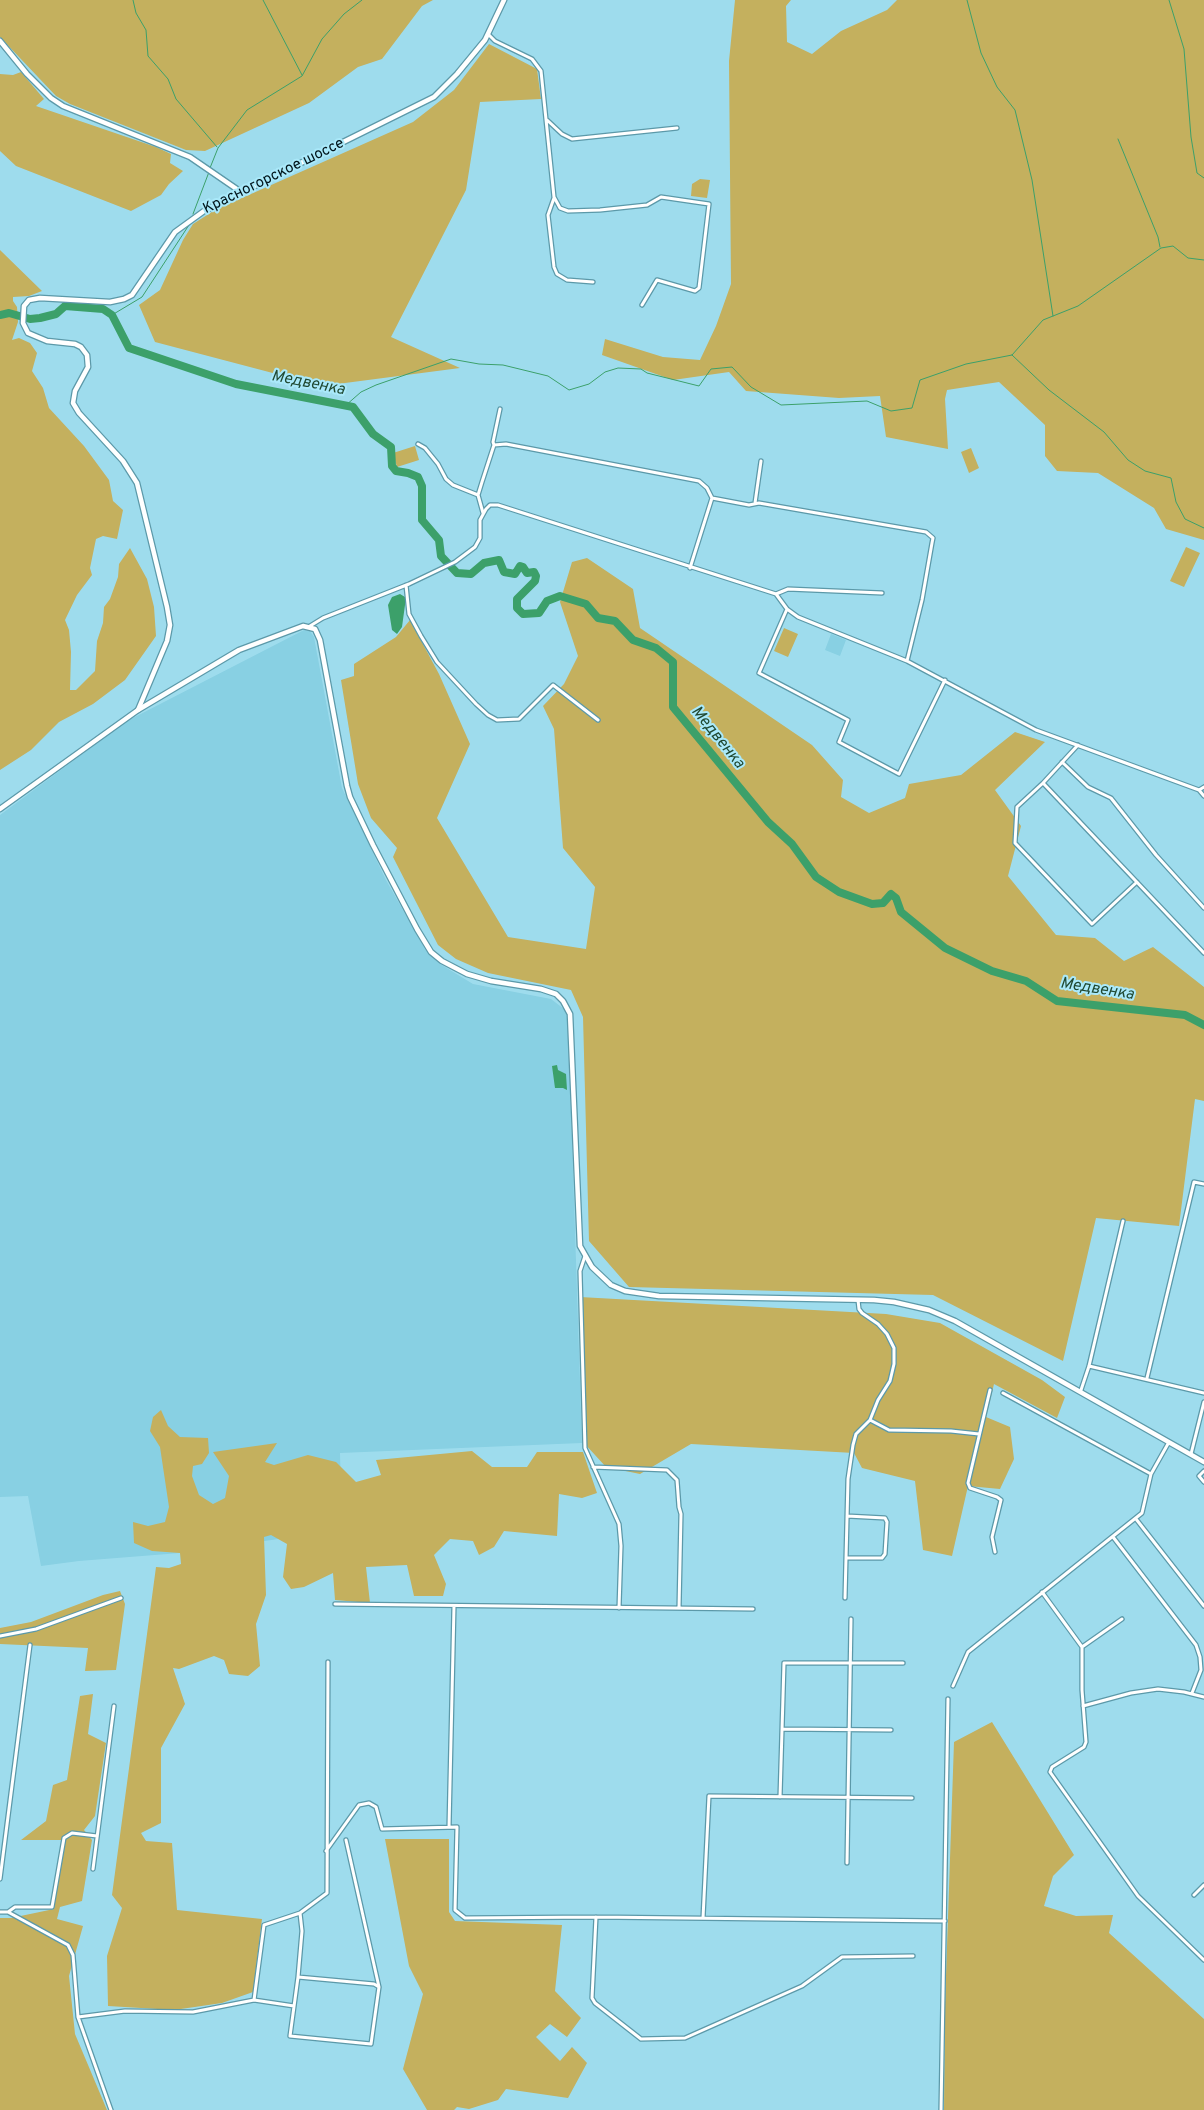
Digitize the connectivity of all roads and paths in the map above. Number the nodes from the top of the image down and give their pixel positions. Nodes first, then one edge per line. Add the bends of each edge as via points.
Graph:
1 (504, 0) edge
2 (489, 35) junction
3 (0, 41) edge
4 (547, 119) junction
5 (677, 128) dead end
6 (241, 192) junction
7 (554, 198) junction
8 (593, 282) dead end
9 (642, 305) dead end
10 (500, 409) dead end
11 (418, 444) dead end
12 (494, 445) junction
13 (761, 461) dead end
14 (478, 496) junction
15 (712, 498) junction
16 (755, 504) junction
17 (484, 514) junction
18 (690, 568) junction
19 (406, 585) junction
20 (882, 593) dead end
21 (776, 594) junction
22 (788, 609) junction
23 (310, 626) junction
24 (907, 662) junction
25 (945, 680) junction
26 (138, 710) junction
27 (598, 720) dead end
28 (1078, 745) junction
29 (1062, 762) junction
30 (1043, 782) junction
31 (1204, 787) edge
32 (1199, 790) junction
33 (1204, 796) edge
34 (0, 809) edge
35 (1137, 882) junction
36 (1204, 908) edge
37 (1204, 953) edge
38 (1204, 1184) edge
39 (1123, 1221) dead end
40 (584, 1256) junction
41 (858, 1300) junction
42 (1089, 1366) junction
43 (1147, 1378) junction
44 (990, 1390) dead end
45 (1080, 1390) junction
46 (1003, 1393) dead end
47 (1204, 1393) edge
48 (1204, 1402) edge
49 (870, 1420) junction
50 (979, 1434) junction
51 (1170, 1442) junction
52 (1191, 1454) junction
53 (1204, 1462) edge
54 (594, 1467) junction
55 (1204, 1471) edge
56 (1151, 1474) junction
57 (1204, 1482) edge
58 (847, 1516) junction
59 (1136, 1519) junction
60 (1113, 1537) junction
61 (995, 1552) dead end
62 (846, 1558) junction
63 (1042, 1592) junction
64 (121, 1598) dead end
65 (845, 1598) dead end
66 (335, 1604) dead end
67 (454, 1606) junction
68 (1204, 1606) edge
69 (619, 1608) junction
70 (680, 1608) junction
71 (754, 1608) dead end
72 (851, 1619) dead end
73 (1122, 1619) dead end
74 (0, 1636) edge
75 (30, 1645) dead end
76 (1082, 1647) junction
77 (328, 1662) dead end
78 (850, 1663) junction
79 (903, 1663) dead end
80 (953, 1686) dead end
81 (1192, 1693) junction
82 (1204, 1698) edge
83 (948, 1699) dead end
84 (114, 1706) dead end
85 (1083, 1706) junction
86 (782, 1729) junction
87 (850, 1730) junction
88 (891, 1730) dead end
89 (780, 1797) junction
90 (849, 1798) junction
91 (912, 1798) dead end
92 (449, 1828) junction
93 (97, 1836) junction
94 (346, 1840) dead end
95 (326, 1851) junction
96 (847, 1863) dead end
97 (93, 1869) dead end
98 (0, 1879) edge
99 (1204, 1885) edge
100 (1194, 1895) dead end
101 (0, 1912) edge
102 (8, 1912) junction
103 (300, 1913) junction
104 (596, 1917) junction
105 (703, 1918) junction
106 (945, 1921) junction
107 (913, 1956) dead end
108 (1204, 1960) edge
109 (298, 1977) junction
110 (379, 1988) junction
111 (254, 2000) junction
112 (294, 2006) junction
113 (78, 2017) junction
114 (111, 2110) edge
115 (941, 2110) edge

1 - 2 street, Красногорское шоссе
2 - 4 street via 537,64 541,71
2 - 6 street, Красногорское шоссе via 434,97
3 - 6 street via 27,74 63,106 190,158
4 - 5 street via 572,139
4 - 7 street
6 - 26 street, Красногорское шоссе via 204,211 175,232 132,295 100,302 40,298 29,300 22,310 24,328 33,336 75,344 85,351 88,366 75,391 73,403 132,472 141,492 170,625 167,641
7 - 8 street via 548,215 557,274 567,280
7 - 9 street via 560,208 568,211 646,205 661,197 709,204 699,288 695,291 658,280
10 - 12 street
11 - 14 street via 438,464 446,479
12 - 14 street
12 - 15 street via 506,444 699,481 708,488
13 - 16 street
14 - 17 street
15 - 16 street
15 - 18 street
16 - 24 street via 926,532 933,538
17 - 18 street via 490,506 498,505
17 - 19 street via 476,545 455,562
18 - 21 street
19 - 23 street via 322,618
19 - 27 street via 409,614 437,662 488,715 497,720 519,719 553,685
20 - 21 street via 788,589
21 - 22 street
22 - 24 street via 809,622
22 - 25 street via 759,673 848,720 839,742 899,774
23 - 26 street via 239,650
23 - 40 street via 318,633 350,797 431,952 467,974 556,994 570,1014 579,1236
24 - 25 street
25 - 28 street via 1036,730
26 - 34 street
28 - 29 street
28 - 32 street
29 - 30 street
29 - 36 street via 1088,788 1111,798
30 - 35 street
30 - 35 street via 1017,807 1015,843 1092,924
31 - 32 street
32 - 33 street
35 - 37 street
38 - 43 street via 1194,1182
39 - 42 street
40 - 41 street via 601,1277 626,1292 660,1296
40 - 54 street via 580,1271 585,1448
41 - 45 street via 908,1305 955,1321
41 - 49 street via 859,1309 887,1334 894,1348 890,1381
42 - 43 street
42 - 45 street
43 - 47 street
44 - 50 street
45 - 51 street
46 - 56 street
48 - 52 street
49 - 50 street via 888,1430
49 - 58 street via 856,1434 853,1445
50 - 61 street via 968,1483 970,1488 1001,1500 992,1537
51 - 52 street
51 - 56 street
52 - 53 street
54 - 69 street via 619,1524
54 - 70 street via 667,1470 677,1480 682,1514
55 - 57 street via 1199,1476
56 - 59 street via 1142,1513
58 - 62 street
58 - 62 street via 885,1518 888,1522 882,1558
59 - 60 street
59 - 68 street
60 - 63 street
60 - 81 street via 1196,1645 1201,1670
62 - 65 street
63 - 76 street
63 - 80 street via 968,1652
64 - 74 street via 36,1630
66 - 67 street
67 - 69 street
67 - 92 street
69 - 70 street
70 - 71 street
72 - 78 street
73 - 76 street
75 - 98 street
76 - 85 street
77 - 95 street
78 - 79 street
78 - 86 street via 784,1663
78 - 87 street
81 - 82 street
81 - 85 street via 1145,1690
83 - 106 street
84 - 93 street
85 - 108 street via 1086,1742 1052,1767 1050,1772 1138,1896
86 - 87 street
86 - 89 street
87 - 88 street
87 - 90 street
89 - 90 street
89 - 105 street via 709,1796
90 - 91 street
90 - 96 street
92 - 95 street via 382,1829 376,1807 369,1803 359,1806
92 - 104 street via 457,1827 455,1910 465,1918
93 - 97 street
93 - 102 street via 72,1833 64,1838 52,1906 15,1907
94 - 110 street
95 - 103 street via 327,1893
99 - 100 street
101 - 102 street
102 - 113 street via 68,1945 73,1955
103 - 109 street via 302,1931
103 - 111 street via 264,1925
104 - 105 street
104 - 107 street via 592,1998 641,2039 686,2038 802,1986 842,1957
105 - 106 street
106 - 115 street
109 - 110 street via 374,1984
109 - 112 street
110 - 112 street via 371,2044 290,2036
111 - 112 street
111 - 113 street via 193,2012 125,2011
113 - 114 street

